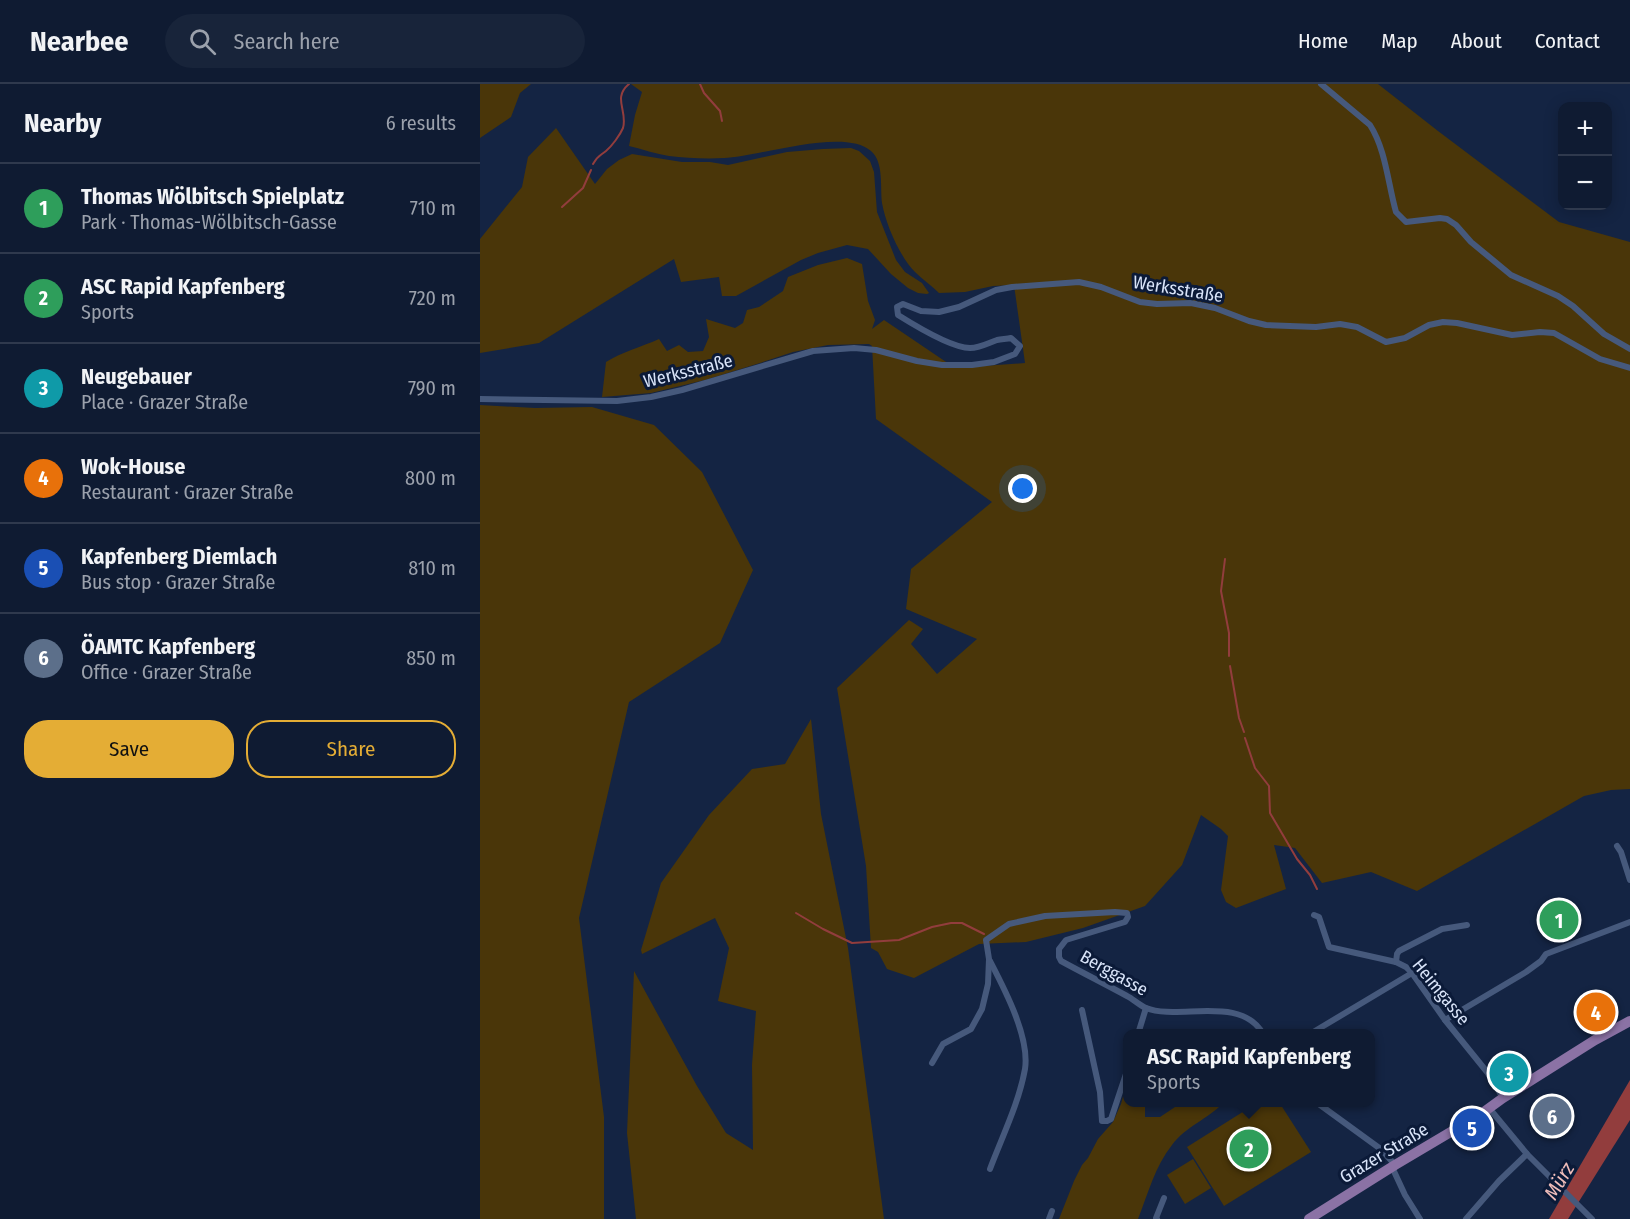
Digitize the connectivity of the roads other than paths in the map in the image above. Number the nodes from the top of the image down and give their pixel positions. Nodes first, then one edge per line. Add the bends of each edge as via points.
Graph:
1 (1321, 84) edge
2 (1630, 349) edge
3 (1630, 368) edge
4 (480, 399) edge
5 (1617, 846) dead end
6 (1630, 880) edge
7 (1314, 915) dead end
8 (1630, 922) edge
9 (1467, 925) dead end
10 (989, 959) junction
11 (1396, 962) junction
12 (1412, 973) junction
13 (1146, 1008) junction
14 (1082, 1010) dead end
15 (1445, 1020) junction
16 (1630, 1021) edge
17 (1140, 1029) edge
18 (1259, 1029) edge
19 (1318, 1029) edge
20 (932, 1063) dead end
21 (1123, 1083) edge
22 (1503, 1098) junction
23 (1323, 1107) edge
24 (1489, 1108) junction
25 (1527, 1154) junction
26 (1393, 1166) junction
27 (990, 1169) dead end
28 (1164, 1198) dead end
29 (1052, 1210) dead end
30 (1049, 1219) edge
31 (1157, 1219) edge
32 (1309, 1219) edge
33 (1420, 1219) edge
34 (1466, 1219) edge
35 (1592, 1219) edge

1 - 2 street via 1376,133 1400,217 1406,222 1447,219 1511,275 1558,296 1604,334
3 - 4 street, Werksstraße via 1600,359 1554,333 1512,335 1443,322 1386,342 1357,327 1266,326 1215,308 1191,303 1140,302 1079,282 996,290 939,312 921,312 903,304 897,307 898,315 951,343 968,348 1011,338 1020,345 1015,354 994,362 942,365 876,350 833,349 813,351 651,397 617,401
5 - 6 street
7 - 11 street, Heimgasse via 1319,917 1329,947
8 - 15 street via 1546,954 1526,972
9 - 11 street via 1432,933 1399,951
10 - 13 street, Berggasse via 986,940 1008,924 1045,916 1127,913 1125,922 1066,940 1059,957
10 - 20 street, Berggasse via 982,1009 970,1029 943,1044
10 - 27 street via 1012,1003 1025,1048 1025,1068 1016,1103
11 - 12 street, Heimgasse
12 - 15 street, Heimgasse
12 - 19 street
13 - 17 street
13 - 18 street, Berggasse via 1232,1013 1253,1021
14 - 21 street via 1100,1092 1102,1121 1111,1119
15 - 22 street, Heimgasse
16 - 22 main road, Grazer Straße
22 - 24 main road, Grazer Straße
23 - 26 street via 1382,1150
24 - 25 street
24 - 26 main road, Grazer Straße
25 - 34 street
25 - 35 street
26 - 32 main road, Grazer Straße
26 - 33 street
28 - 31 street
29 - 30 street

